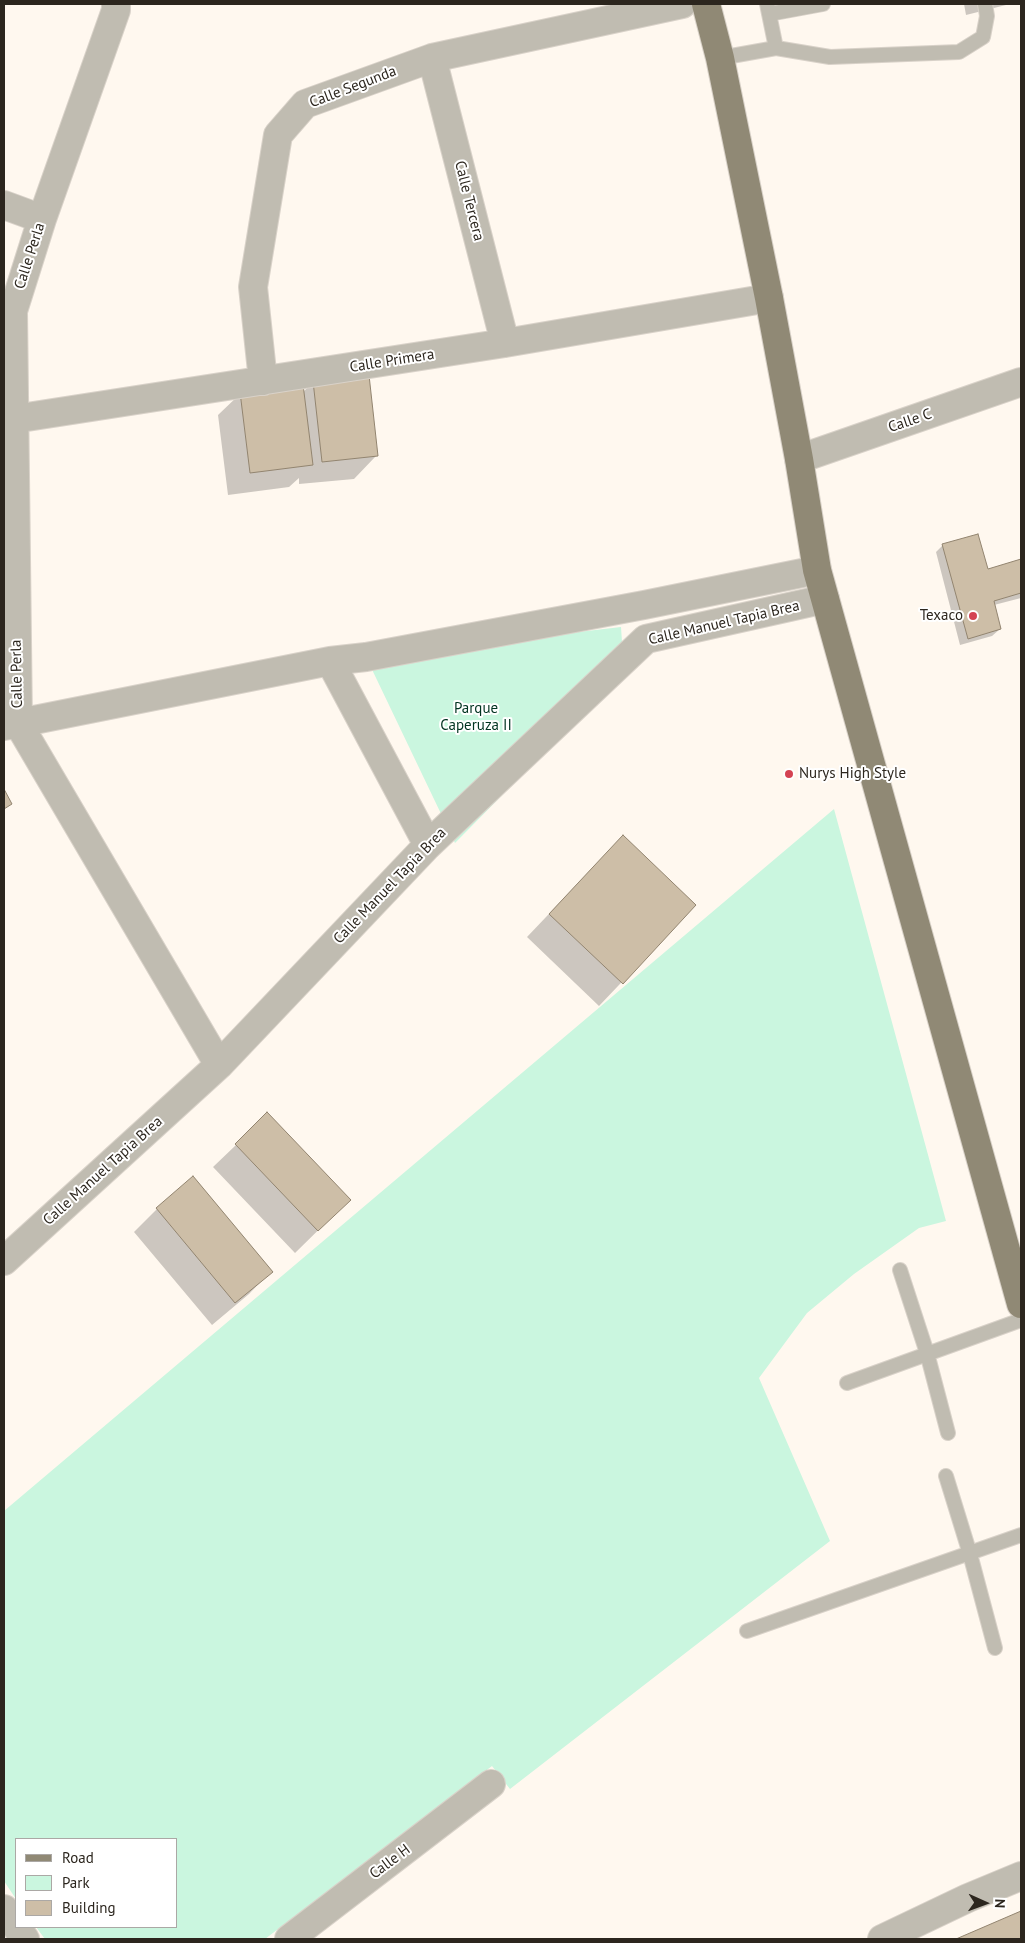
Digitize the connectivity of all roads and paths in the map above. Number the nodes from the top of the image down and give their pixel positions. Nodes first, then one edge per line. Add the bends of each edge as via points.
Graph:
1 (116, 4) edge
2 (682, 4) edge
3 (706, 4) edge
4 (823, 4) edge
5 (985, 4) edge
6 (768, 9) edge
7 (776, 48) junction
8 (432, 58) junction
9 (720, 58) junction
10 (4, 205) edge
11 (42, 219) junction
12 (769, 298) junction
13 (505, 343) junction
14 (263, 381) junction
15 (1021, 382) edge
16 (14, 419) junction
17 (799, 459) junction
18 (817, 570) junction
19 (825, 599) junction
20 (644, 605) junction
21 (646, 639) junction
22 (330, 661) junction
23 (11, 724) edge
24 (428, 845) junction
25 (219, 1066) junction
26 (4, 1260) edge
27 (900, 1270) dead end
28 (1021, 1304) edge
29 (1021, 1320) edge
30 (927, 1354) junction
31 (847, 1384) dead end
32 (948, 1433) dead end
33 (946, 1476) dead end
34 (1021, 1536) edge
35 (970, 1554) junction
36 (747, 1631) dead end
37 (995, 1648) dead end
38 (492, 1784) dead end
39 (1021, 1876) edge
40 (4, 1910) edge
41 (15, 1925) edge
42 (17, 1928) edge
43 (295, 1938) edge
44 (25, 1939) edge
45 (882, 1939) edge

1 - 11 street, Calle Perla
2 - 8 street, Calle Segunda
3 - 9 main road
4 - 6 lane
5 - 7 lane via 988,16 983,37 958,52 830,57
6 - 7 lane
7 - 9 lane
8 - 13 street, Calle Tercera
8 - 14 street, Calle Segunda via 305,104 278,136 253,287
9 - 12 main road
10 - 11 street
11 - 16 street, Calle Perla via 13,311
12 - 13 street, Calle Primera
12 - 17 main road
13 - 14 street, Calle Primera
14 - 16 street, Calle Primera
15 - 17 street, Calle C
16 - 23 street, Calle Perla
17 - 18 main road
18 - 19 main road
18 - 20 street
19 - 21 street, Calle Manuel Tapia Brea
19 - 28 main road
20 - 21 street
20 - 22 street
21 - 24 street, Calle Manuel Tapia Brea
22 - 23 street
22 - 24 street
23 - 25 street, Calle Perla
24 - 25 street, Calle Manuel Tapia Brea
25 - 26 street, Calle Manuel Tapia Brea
27 - 30 lane
29 - 30 lane
30 - 31 lane
30 - 32 lane
33 - 35 lane
34 - 35 lane
35 - 36 lane
35 - 37 lane
38 - 43 street, Calle H
39 - 45 street
40 - 41 street
42 - 44 street

